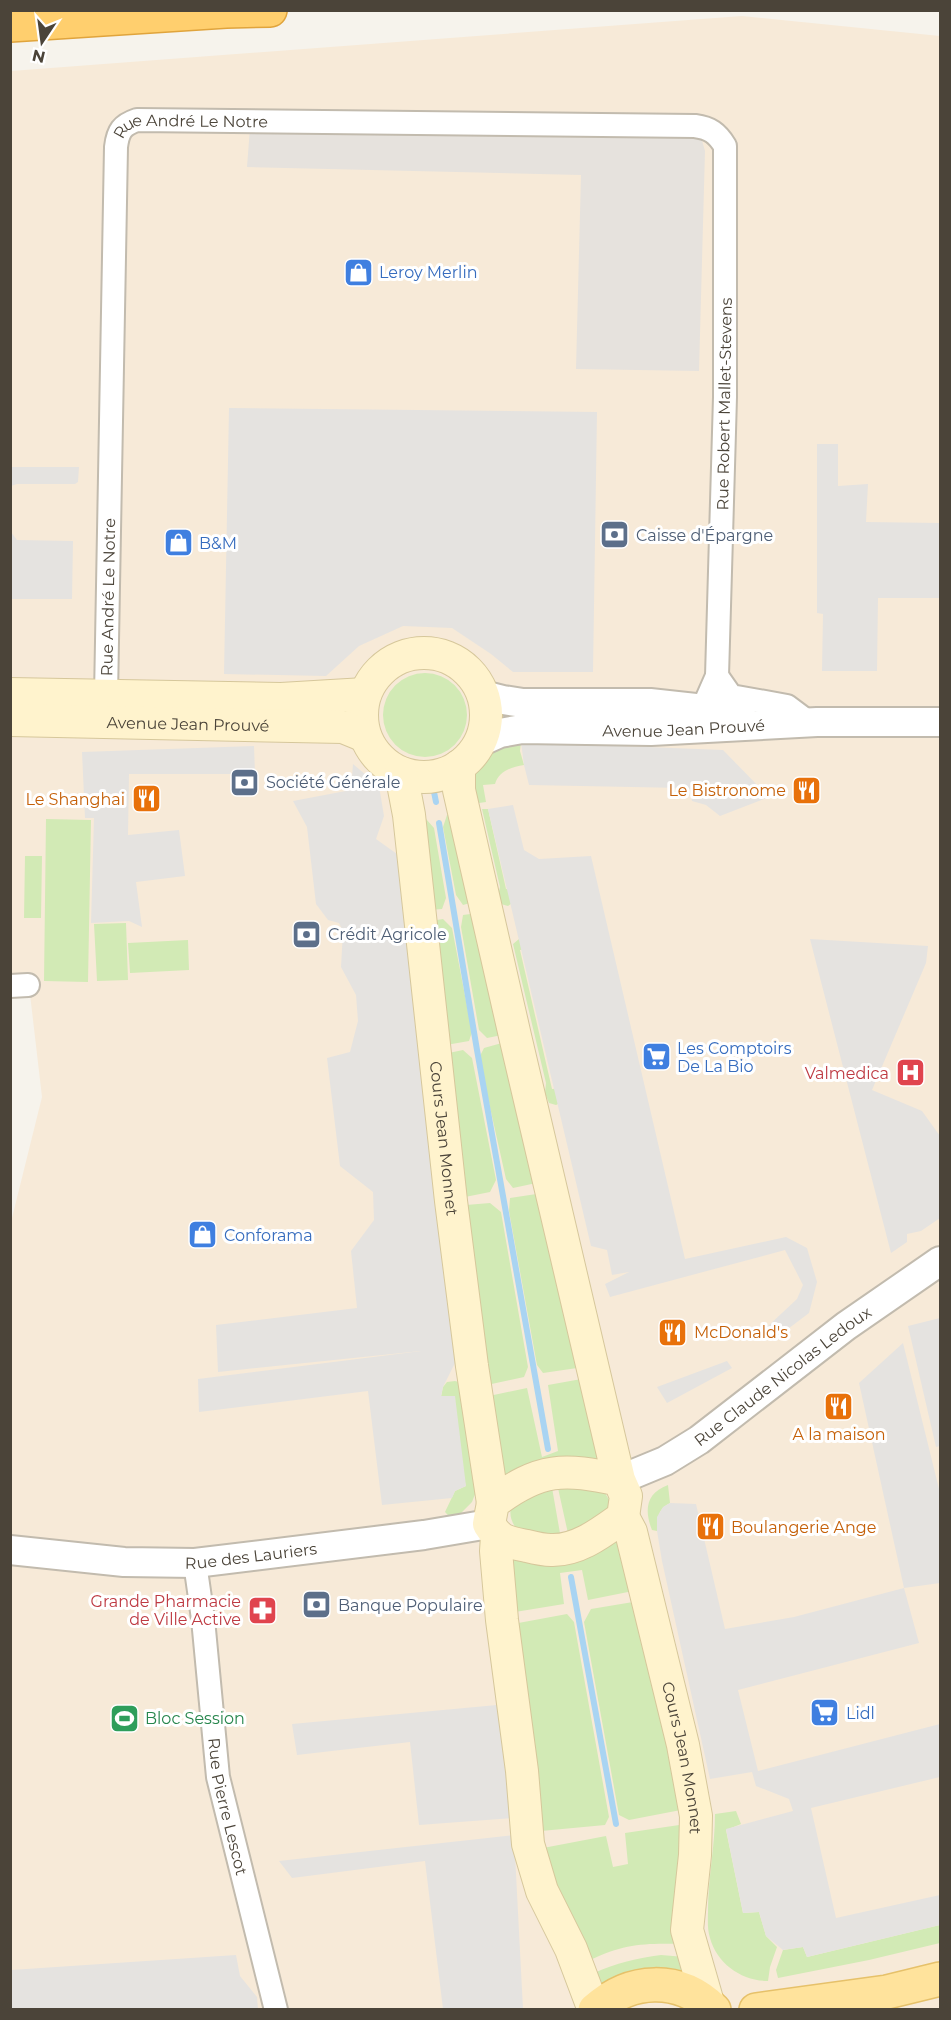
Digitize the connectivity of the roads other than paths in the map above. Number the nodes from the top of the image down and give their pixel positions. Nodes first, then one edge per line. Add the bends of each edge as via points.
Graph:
1 (77, 10) edge
2 (270, 10) edge
3 (10, 18) edge
4 (10, 25) edge
5 (718, 135) joint
6 (717, 676) junction
7 (10, 694) edge
8 (365, 694) junction
9 (483, 695) junction
10 (106, 709) junction
11 (705, 709) junction
12 (10, 720) edge
13 (812, 721) junction
14 (940, 722) edge
15 (365, 736) junction
16 (480, 742) junction
17 (459, 766) junction
18 (401, 773) junction
19 (940, 1261) edge
20 (619, 1480) junction
21 (623, 1517) junction
22 (493, 1521) junction
23 (10, 1550) edge
24 (195, 1563) junction
25 (940, 1979) edge
26 (711, 2006) edge
27 (276, 2010) edge
28 (594, 2010) edge
29 (756, 2010) edge

1 - 3 highway
2 - 4 highway
5 - 6 street, Rue Robert Mallet-Stevens via 725,146 726,398
5 - 10 street, Rue André Le Notre via 695,126 137,120 124,124 116,147
6 - 11 street, Rue Robert Mallet-Stevens
6 - 13 street via 731,696 787,706
7 - 10 main road, Avenue Jean Prouvé
8 - 9 main road via 388,664 424,653 460,664
8 - 10 main road, Avenue Jean Prouvé
8 - 15 main road
9 - 11 street, Avenue Jean Prouvé via 523,703 650,703
9 - 16 main road via 485,727
10 - 12 main road, Avenue Jean Prouvé
10 - 15 main road, Avenue Jean Prouvé via 335,727
11 - 13 street, Avenue Jean Prouvé
13 - 14 street, Avenue Jean Prouvé
13 - 16 street, Avenue Jean Prouvé via 651,731 522,729
15 - 18 main road via 386,764
16 - 17 main road
17 - 18 main road via 421,777
17 - 20 main road via 459,790
18 - 22 main road, Cours Jean Monnet
19 - 20 street, Rue Claude Nicolas Ledoux via 846,1326 699,1440 665,1461
20 - 21 main road via 626,1496
20 - 22 main road via 567,1471 532,1478 508,1491
21 - 22 main road via 589,1540 565,1549 514,1544
21 - 26 main road, Cours Jean Monnet via 631,1533 696,1816 687,1930
22 - 24 street, Rue des Lauriers via 424,1535
22 - 28 main road, Cours Jean Monnet via 528,1844 542,1891 571,1949
23 - 24 street, Rue des Lauriers via 124,1562
24 - 27 street, Rue Pierre Lescot via 218,1777
25 - 29 main road via 887,1992
26 - 28 main road via 683,1989 649,1984 619,1992

